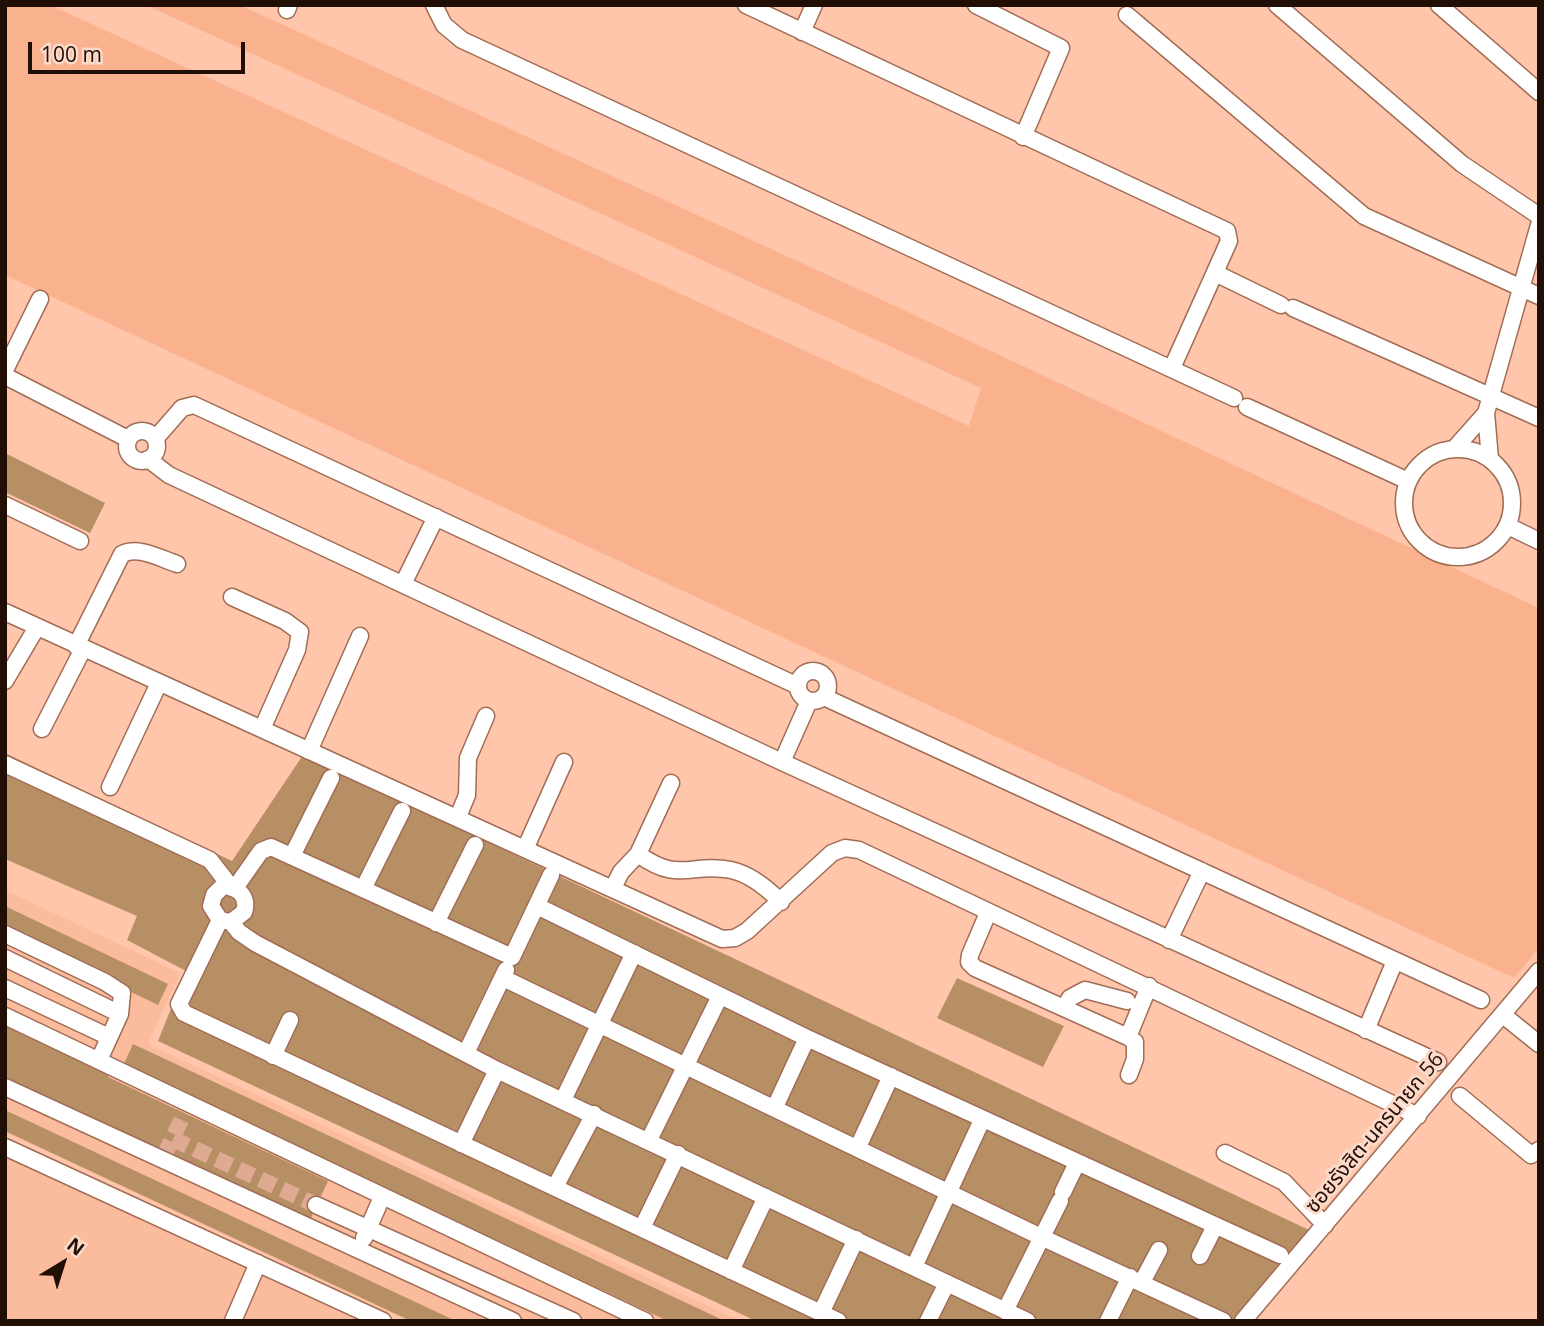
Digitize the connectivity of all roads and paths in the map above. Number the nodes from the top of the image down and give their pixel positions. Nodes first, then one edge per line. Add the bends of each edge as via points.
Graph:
1 (434, 5) edge
2 (746, 5) edge
3 (814, 5) edge
4 (976, 5) edge
5 (1277, 5) edge
6 (1439, 5) edge
7 (1128, 15) dead end
8 (802, 32) junction
9 (1539, 92) edge
10 (1023, 136) junction
11 (1539, 216) edge
12 (1539, 225) edge
13 (1215, 273) junction
14 (1520, 287) junction
15 (1539, 296) edge
16 (40, 299) dead end
17 (1171, 368) junction
18 (5, 370) edge
19 (5, 376) edge
20 (1491, 395) junction
21 (1486, 413) junction
22 (1539, 418) edge
23 (128, 439) junction
24 (155, 439) junction
25 (1454, 449) junction
26 (148, 459) junction
27 (1490, 459) junction
28 (1408, 481) junction
29 (5, 505) edge
30 (436, 517) junction
31 (1508, 526) junction
32 (80, 541) dead end
33 (1539, 541) edge
34 (177, 564) dead end
35 (403, 584) junction
36 (232, 597) dead end
37 (5, 612) edge
38 (37, 627) junction
39 (360, 636) dead end
40 (79, 647) junction
41 (5, 681) edge
42 (159, 683) junction
43 (798, 686) junction
44 (816, 699) junction
45 (486, 716) dead end
46 (42, 729) dead end
47 (262, 729) junction
48 (309, 751) junction
49 (564, 762) dead end
50 (782, 762) junction
51 (5, 764) edge
52 (331, 778) dead end
53 (671, 783) dead end
54 (110, 787) dead end
55 (402, 811) dead end
56 (458, 817) junction
57 (475, 845) dead end
58 (526, 847) junction
59 (638, 854) junction
60 (292, 856) junction
61 (1202, 871) junction
62 (551, 875) dead end
63 (231, 885) junction
64 (613, 888) junction
65 (363, 889) junction
66 (781, 902) junction
67 (537, 906) junction
68 (988, 913) junction
69 (225, 921) junction
70 (436, 923) junction
71 (5, 934) edge
72 (1168, 940) junction
73 (634, 953) junction
74 (512, 957) junction
75 (5, 958) edge
76 (1395, 961) junction
77 (1539, 971) edge
78 (503, 978) junction
79 (1149, 986) junction
80 (5, 988) edge
81 (720, 996) junction
82 (1480, 1000) dead end
83 (1126, 1002) dead end
84 (1064, 1008) junction
85 (120, 1014) junction
86 (1503, 1015) junction
87 (5, 1016) edge
88 (290, 1020) dead end
89 (599, 1025) junction
90 (1366, 1030) junction
91 (109, 1037) junction
92 (1128, 1037) junction
93 (807, 1038) junction
94 (1539, 1044) edge
95 (466, 1053) junction
96 (273, 1056) junction
97 (99, 1060) junction
98 (1438, 1062) dead end
99 (686, 1066) junction
100 (497, 1070) junction
101 (1129, 1075) dead end
102 (891, 1076) junction
103 (5, 1087) edge
104 (1460, 1096) dead end
105 (563, 1100) junction
106 (775, 1107) junction
107 (594, 1114) junction
108 (1418, 1116) junction
109 (982, 1120) junction
110 (649, 1140) junction
111 (461, 1144) junction
112 (5, 1147) edge
113 (858, 1147) junction
114 (1539, 1150) edge
115 (1225, 1153) dead end
116 (678, 1154) junction
117 (1077, 1163) junction
118 (555, 1187) junction
119 (948, 1191) junction
120 (382, 1197) junction
121 (766, 1197) junction
122 (316, 1205) tunnel mouth
123 (1325, 1224) junction
124 (1215, 1226) junction
125 (368, 1228) junction
126 (642, 1228) junction
127 (1041, 1237) junction
128 (856, 1239) junction
129 (359, 1250) junction
130 (1159, 1250) dead end
131 (1280, 1255) dead end
132 (1200, 1256) dead end
133 (258, 1262) junction
134 (914, 1267) junction
135 (731, 1271) junction
136 (1136, 1280) junction
137 (947, 1283) junction
138 (1004, 1311) junction
139 (821, 1313) junction
140 (233, 1321) edge
141 (383, 1321) edge
142 (513, 1321) edge
143 (573, 1321) edge
144 (645, 1321) edge
145 (838, 1321) edge
146 (928, 1321) edge
147 (1027, 1321) edge
148 (1108, 1321) edge
149 (1223, 1321) edge
150 (1243, 1321) edge

1 - 17 street via 444,26 463,40
2 - 8 street
3 - 8 street
4 - 10 street via 1061,48
5 - 11 street via 1462,164
6 - 9 street
7 - 14 street via 1364,216
8 - 10 street
10 - 13 street via 1227,231 1230,241
12 - 14 street
13 - 17 street
13 - 20 street
14 - 15 street
14 - 20 street
16 - 18 street
17 - 28 street
19 - 23 street
20 - 21 street
20 - 22 street
21 - 25 street
21 - 27 street
23 - 24 street via 144,431
23 - 26 street via 131,456
24 - 26 street via 156,449
24 - 30 street via 182,408 194,405
25 - 27 street via 1473,450
25 - 28 street via 1435,453
26 - 35 street via 169,475
27 - 31 street via 1509,482 1513,497
28 - 31 street via 1404,511 1409,526 1423,544 1443,555 1481,552 1500,539
29 - 32 street
30 - 35 street
30 - 43 street
31 - 33 street
34 - 40 street via 142,551 122,554
35 - 50 street
36 - 47 street via 300,632 297,650
37 - 38 street
38 - 40 street
38 - 41 street
39 - 48 street
40 - 42 street
40 - 46 street
42 - 47 street
42 - 54 street
43 - 44 street via 800,694
43 - 44 street via 804,674 819,673 828,685
44 - 50 street
44 - 61 street
45 - 56 street via 468,758 467,795
47 - 48 street
48 - 56 street
49 - 58 street
50 - 72 street
51 - 63 street via 210,860
52 - 60 street
53 - 59 street
55 - 65 street
56 - 58 street
57 - 70 street
58 - 64 street
59 - 64 street
59 - 66 street via 666,870 734,870
60 - 63 street via 265,848
60 - 65 street
61 - 72 street
61 - 76 street
62 - 67 street
63 - 69 street via 212,900 213,911
63 - 69 street via 244,895 246,907 241,917
64 - 66 street via 723,939 747,931
65 - 70 street
66 - 68 street via 832,853 845,848 859,850
67 - 73 street
67 - 74 street
68 - 79 street
68 - 84 street via 970,962
69 - 95 street via 255,943
69 - 96 street via 180,1009
70 - 74 street
71 - 85 street via 117,988 122,993
72 - 90 street
73 - 81 street
73 - 89 street
74 - 78 street
75 - 85 street
76 - 82 street
76 - 90 street
77 - 86 street, ซอยรังสิต-นครนายก 56
78 - 89 street
78 - 95 street
79 - 92 street
79 - 108 street
80 - 91 street
81 - 93 street
81 - 99 street
83 - 84 street via 1085,989
84 - 92 street
85 - 91 street
86 - 94 street
86 - 108 street, ซอยรังสิต-นครนายก 56
87 - 97 street
88 - 96 street
89 - 99 street
89 - 105 street
90 - 98 street
91 - 97 street
92 - 101 street via 1137,1049
93 - 102 street
93 - 106 street
95 - 100 street
96 - 111 street
97 - 120 street via 187,1109
99 - 106 street
99 - 110 street
100 - 105 street
100 - 111 street
102 - 109 street
102 - 113 street
103 - 129 street
104 - 114 street via 1531,1155
105 - 107 street
106 - 113 street
107 - 110 street
107 - 118 street
108 - 123 street, ซอยรังสิต-นครนายก 56
109 - 117 street
109 - 119 street
110 - 116 street
111 - 118 street
112 - 133 street
113 - 119 street
115 - 123 street via 1284,1182
116 - 121 street
116 - 126 street
117 - 124 street
117 - 127 street
118 - 126 street
119 - 127 street
119 - 134 street
120 - 125 street
120 - 144 street
121 - 128 street
121 - 135 street
122 - 125 street
123 - 150 street, ซอยรังสิต-นครนายก 56
124 - 131 street
124 - 132 street
125 - 129 street
125 - 143 street
126 - 135 street
127 - 136 street
127 - 138 street
128 - 134 street
128 - 139 street
129 - 142 street
130 - 136 street
133 - 140 street
133 - 141 street
134 - 137 street
135 - 139 street
136 - 148 street
136 - 149 street
137 - 138 street
137 - 146 street
138 - 147 street
139 - 145 street

